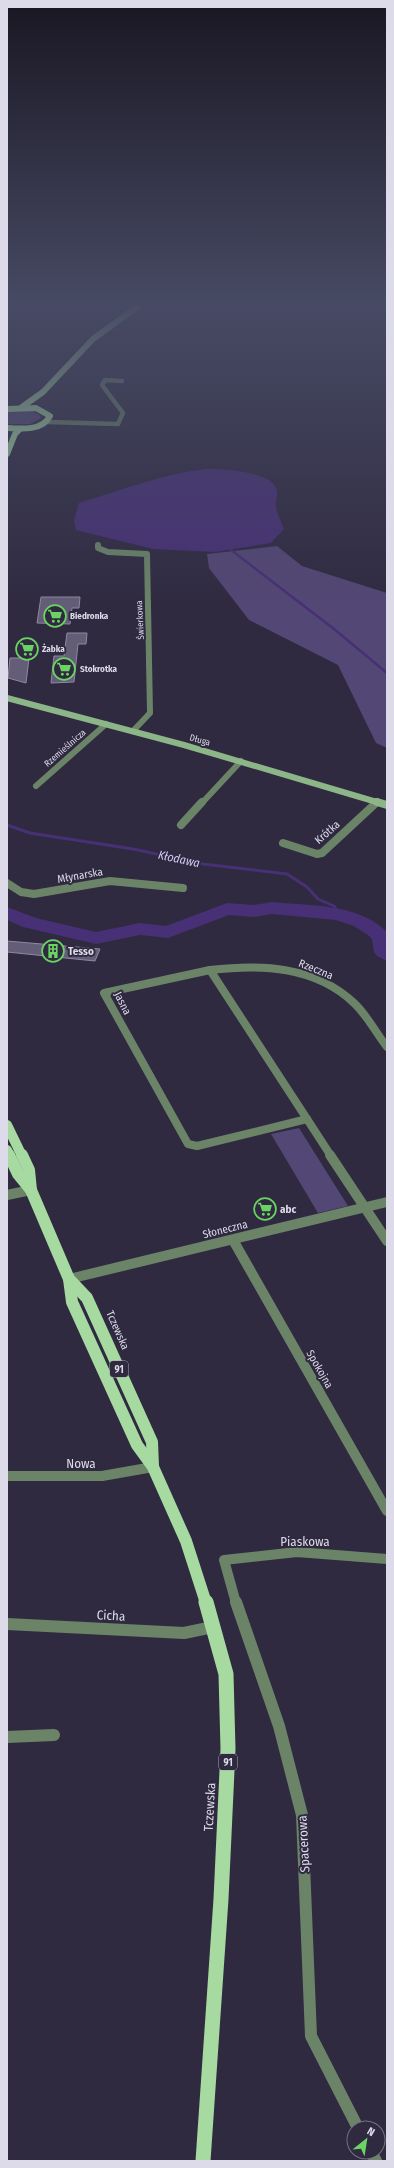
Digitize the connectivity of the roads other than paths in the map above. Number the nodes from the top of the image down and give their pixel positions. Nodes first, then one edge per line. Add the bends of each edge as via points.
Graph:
1 (25, 405) edge
2 (38, 405) edge
3 (117, 405) edge
4 (22, 407) junction
5 (7, 409) edge
6 (36, 409) junction
7 (48, 419) junction
8 (8, 429) edge
9 (20, 429) junction
10 (7, 454) edge
11 (98, 545) dead end
12 (7, 698) edge
13 (106, 724) junction
14 (133, 731) junction
15 (241, 761) junction
16 (36, 786) dead end
17 (376, 802) junction
18 (387, 805) edge
19 (181, 825) dead end
20 (283, 843) dead end
21 (7, 883) edge
22 (183, 888) dead end
23 (210, 970) junction
24 (387, 1047) edge
25 (308, 1119) junction
26 (7, 1125) edge
27 (7, 1150) edge
28 (31, 1190) junction
29 (7, 1195) edge
30 (387, 1202) edge
31 (364, 1207) junction
32 (233, 1240) junction
33 (387, 1241) edge
34 (69, 1279) junction
35 (153, 1467) junction
36 (7, 1476) edge
37 (387, 1511) edge
38 (387, 1557) edge
39 (224, 1560) joint
40 (7, 1624) edge
41 (213, 1627) junction
42 (54, 1736) dead end
43 (7, 1737) edge
44 (354, 2120) edge
45 (203, 2161) edge

1 - 4 main road
2 - 6 main road
3 - 7 street via 123,413 118,424
4 - 5 main road
4 - 6 main road
6 - 7 main road via 46,412
7 - 9 main road via 36,427
8 - 9 main road
9 - 10 main road via 15,434
11 - 14 street, Świerkowa via 98,548 108,552 147,554 150,713
12 - 13 street, Długa
13 - 14 street, Długa
13 - 16 street, Rzemieślnicza
14 - 15 street, Długa
15 - 17 street, Długa
15 - 19 street
17 - 18 street, Długa
17 - 20 street, Krótka via 322,853 317,854
21 - 22 street, Młynarska via 21,892 34,894 110,880
23 - 24 street, Rzeczna via 265,966 284,969 322,982 343,994 354,1004
23 - 25 street
23 - 25 street, Jasna via 104,993 188,1144 197,1146
25 - 31 street
26 - 28 main road, Tczewska / 91 via 29,1170
27 - 28 main road, Tczewska / 91 via 18,1174
28 - 29 street
28 - 34 main road, Tczewska / 91
30 - 31 street, Słoneczna
31 - 32 street, Słoneczna
31 - 33 street
32 - 34 street, Słoneczna
32 - 37 street, Spokojna
34 - 35 main road, Tczewska / 91 via 72,1302 137,1445
35 - 36 street, Nowa via 102,1476
35 - 41 main road, Tczewska / 91 via 186,1541
38 - 39 street, Piaskowa via 298,1552
39 - 44 street, Spacerowa via 243,1627 279,1726 302,1815 311,2036
40 - 41 street, Cicha via 184,1633
41 - 45 main road, Tczewska / 91 via 226,1674 228,1749 221,1899
42 - 43 street

